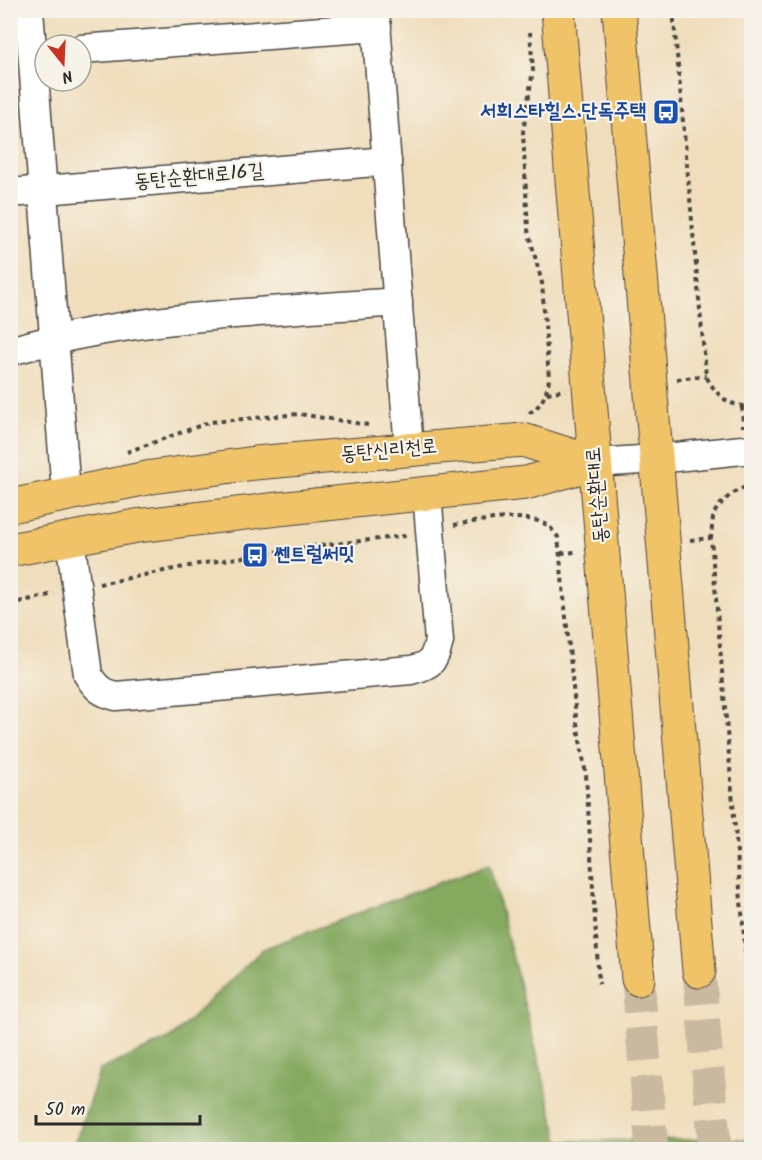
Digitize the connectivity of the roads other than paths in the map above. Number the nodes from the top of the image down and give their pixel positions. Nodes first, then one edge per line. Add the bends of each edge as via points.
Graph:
1 (29, 10) edge
2 (619, 10) edge
3 (544, 16) edge
4 (376, 19) edge
5 (34, 33) edge
6 (93, 49) edge
7 (40, 93) edge
8 (387, 161) junction
9 (43, 190) junction
10 (10, 193) edge
11 (398, 302) junction
12 (55, 338) junction
13 (10, 351) edge
14 (409, 449) junction
15 (752, 449) edge
16 (656, 459) junction
17 (595, 463) junction
18 (427, 493) junction
19 (66, 494) junction
20 (10, 506) edge
21 (70, 538) junction
22 (10, 550) edge
23 (699, 971) tunnel mouth
24 (638, 979) tunnel mouth

1 - 5 street
2 - 16 main road
3 - 17 main road, 동탄순환대로
4 - 6 street
4 - 8 street
7 - 9 street
8 - 9 street, 동탄순환대로16길
8 - 11 street
9 - 10 street, 동탄순환대로16길
9 - 12 street
11 - 12 street via 158,320
11 - 14 street
12 - 13 street
12 - 19 street
14 - 17 main road, 동탄신리천로 via 523,440
14 - 19 main road, 동탄신리천로 via 255,463
15 - 16 street
16 - 17 street
16 - 23 main road
17 - 18 main road via 526,483
17 - 24 main road, 동탄순환대로
18 - 21 main road via 136,526
18 - 21 street via 439,641 435,658 426,667 411,670 105,694 88,675
19 - 20 main road, 동탄신리천로
21 - 22 main road

